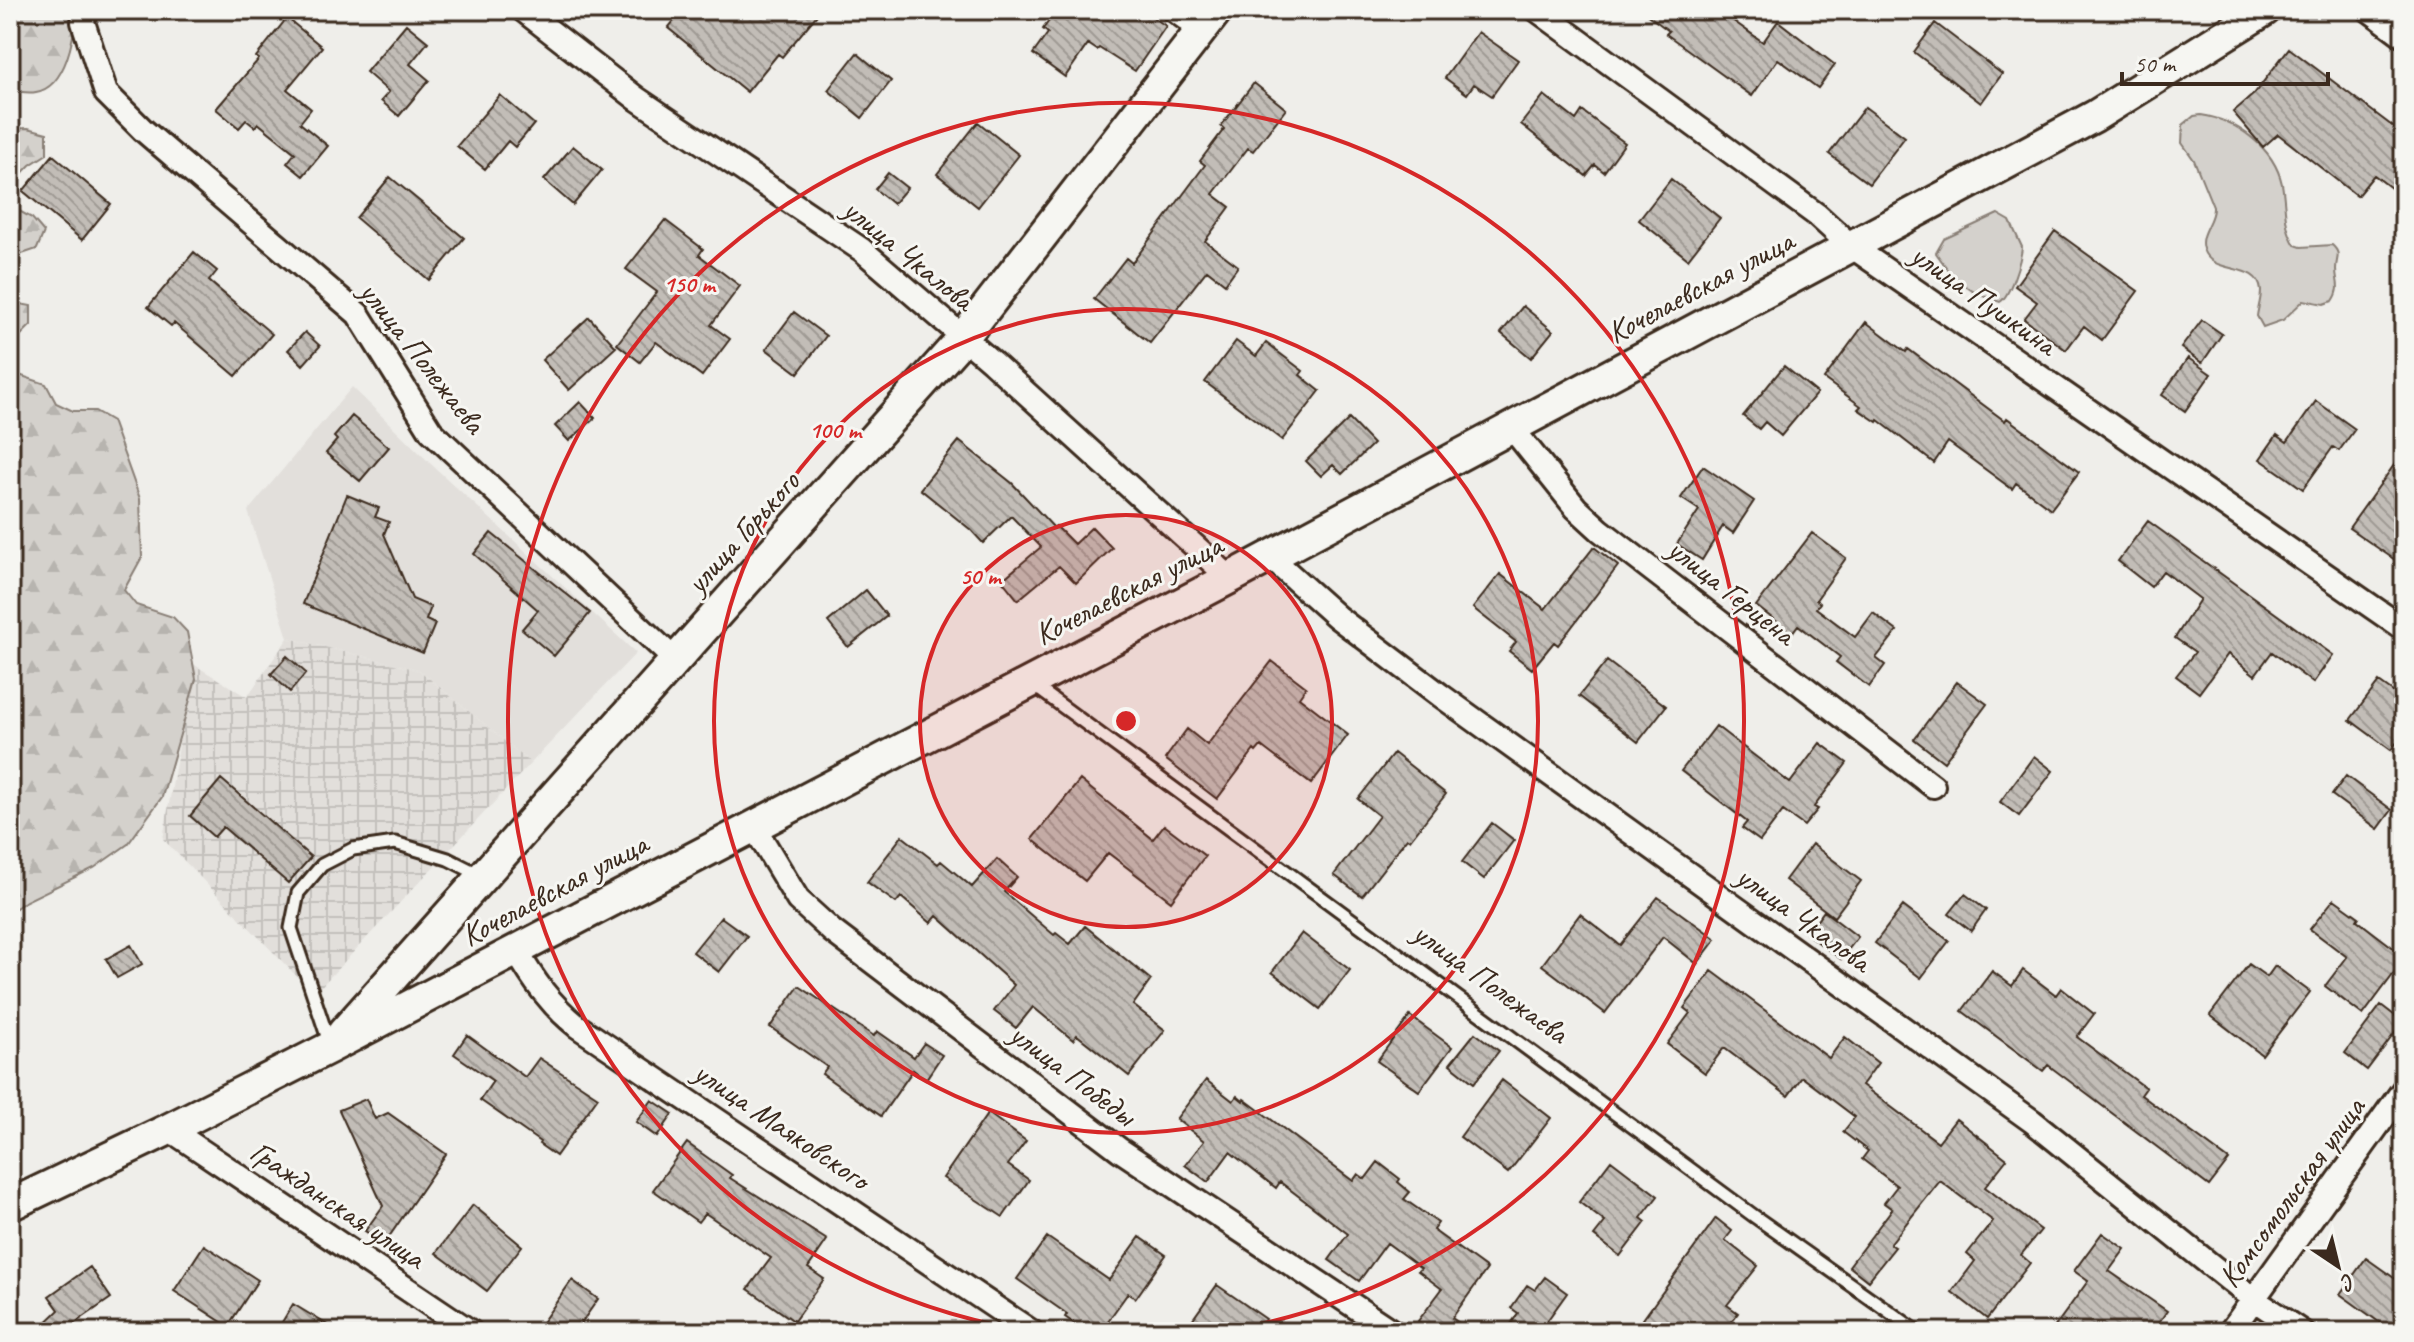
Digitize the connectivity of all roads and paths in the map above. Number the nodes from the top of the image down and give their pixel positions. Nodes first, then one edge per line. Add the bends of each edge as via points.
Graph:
1 (85, 10) edge
2 (523, 10) edge
3 (1174, 10) edge
4 (1537, 10) edge
5 (2265, 10) edge
6 (2369, 10) edge
7 (1210, 20) edge
8 (2404, 36) edge
9 (1851, 246) junction
10 (962, 339) junction
11 (1512, 428) junction
12 (1269, 556) junction
13 (1230, 578) junction
14 (2404, 629) edge
15 (676, 661) junction
16 (1028, 681) junction
17 (1933, 786) dead end
18 (753, 825) junction
19 (483, 877) junction
20 (516, 950) junction
21 (331, 1047) junction
22 (2404, 1089) edge
23 (169, 1129) junction
24 (10, 1205) edge
25 (2253, 1299) junction
26 (471, 1332) edge
27 (1032, 1332) edge
28 (1393, 1332) edge
29 (1918, 1332) edge
30 (2230, 1332) edge
31 (2302, 1332) edge

1 - 15 street, улица Полежаева via 83,22 106,93 358,314 431,431
2 - 10 street, улица Чкалова via 636,98 862,250
3 - 7 street
4 - 9 street, улица Пушкина via 1817,215
5 - 9 street, Кочелаевская улица via 2095,116
6 - 8 street
7 - 10 street, улица Горького
9 - 11 street, Кочелаевская улица
9 - 14 street, улица Пушкина
10 - 13 street, улица Чкалова
10 - 15 street, улица Горького
11 - 12 street, Кочелаевская улица
11 - 17 street, улица Герцена via 1600,530
12 - 13 street, Кочелаевская улица
12 - 25 street, улица Чкалова via 1337,617 1440,695 2032,1121
13 - 16 street, Кочелаевская улица
15 - 19 street, улица Горького
16 - 18 street, Кочелаевская улица
16 - 29 lane, улица Полежаева
18 - 20 street, Кочелаевская улица
18 - 28 street, улица Победы via 798,900 832,931 1120,1150
19 - 21 street, улица Горького
19 - 21 lane via 448,859 395,843 353,849 322,865 298,893 291,928
20 - 21 street, Кочелаевская улица
20 - 27 street, улица Маяковского via 538,987 577,1026
21 - 23 street, Кочелаевская улица
22 - 25 street, Комсомольская улица
23 - 24 street, Кочелаевская улица
23 - 26 street, Гражданская улица
25 - 30 street, Комсомольская улица
25 - 31 street, улица Чкалова

